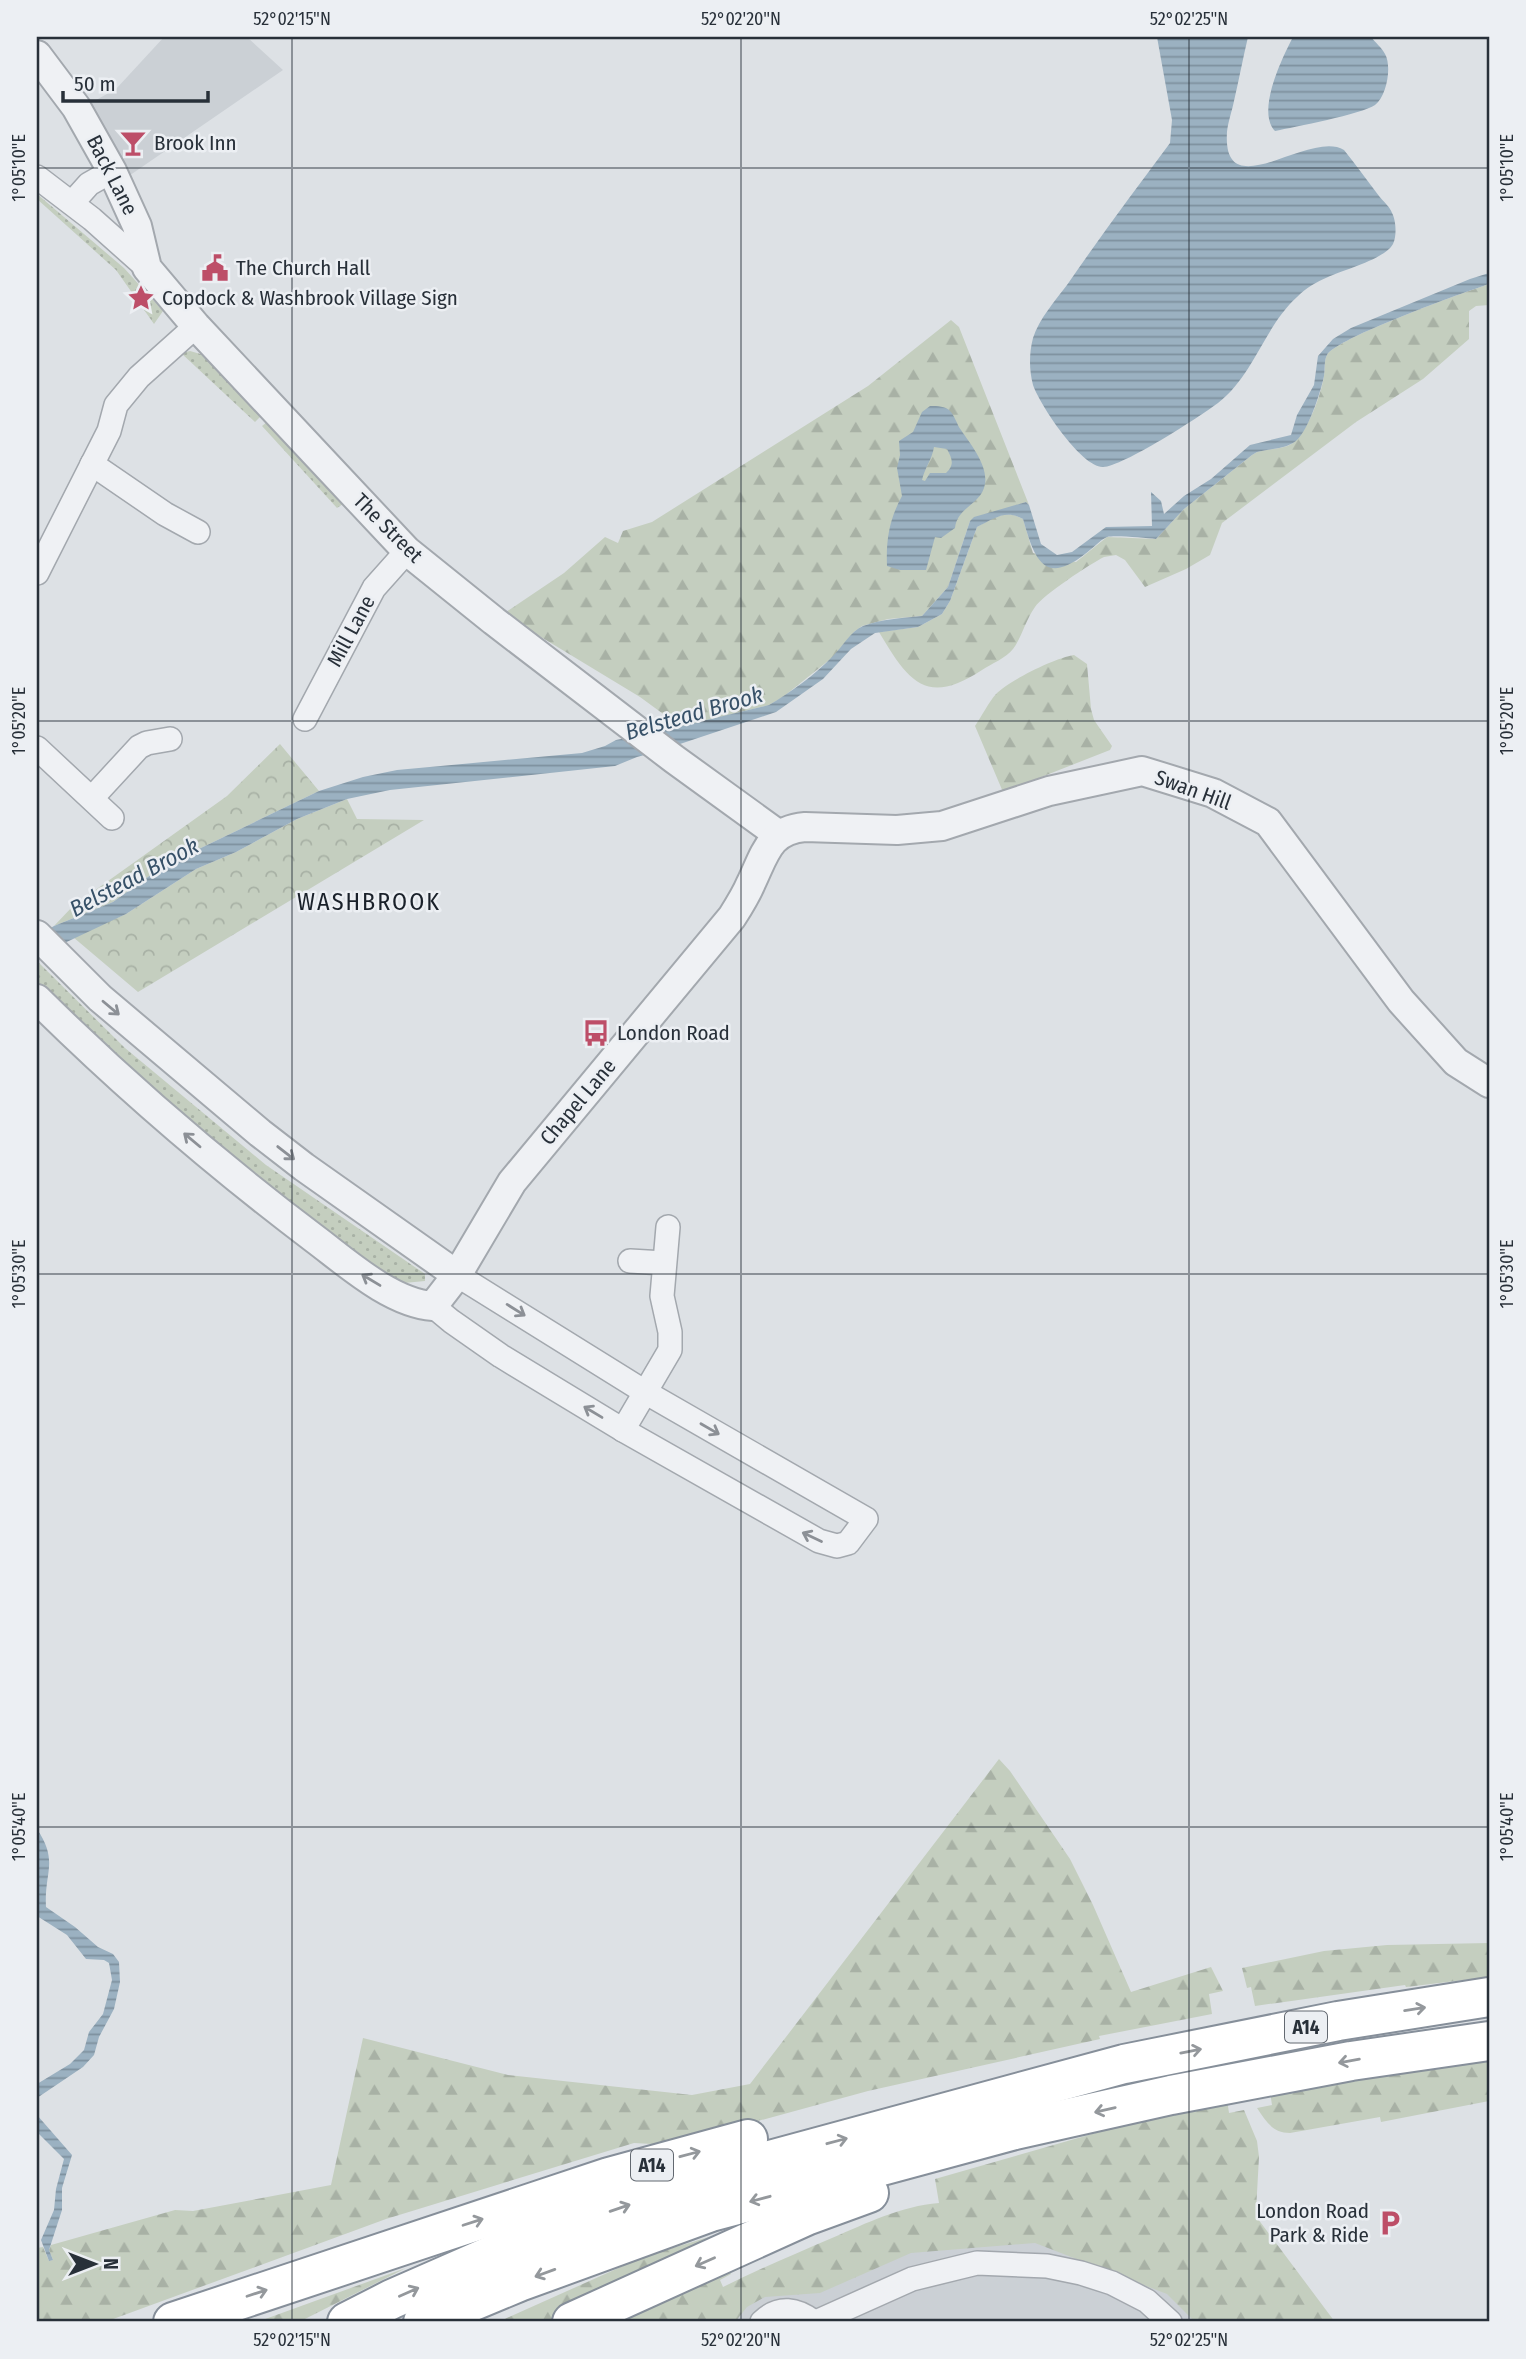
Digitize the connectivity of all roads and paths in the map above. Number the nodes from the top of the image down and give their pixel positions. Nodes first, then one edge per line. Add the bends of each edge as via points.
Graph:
1 (37, 55) edge
2 (112, 171) junction
3 (37, 177) edge
4 (72, 202) junction
5 (147, 268) junction
6 (197, 326) junction
7 (92, 464) junction
8 (198, 532) dead end
9 (407, 551) junction
10 (37, 573) edge
11 (305, 719) dead end
12 (170, 739) dead end
13 (37, 748) edge
14 (92, 798) junction
15 (112, 818) dead end
16 (779, 835) junction
17 (37, 935) edge
18 (37, 999) edge
19 (1489, 1083) edge
20 (668, 1227) dead end
21 (630, 1261) dead end
22 (664, 1263) junction
23 (457, 1275) junction
24 (433, 1306) junction
25 (645, 1392) junction
26 (622, 1430) junction
27 (1489, 1997) edge
28 (1489, 2041) edge
29 (1125, 2064) junction
30 (1015, 2130) junction
31 (173, 2322) edge
32 (347, 2322) edge
33 (423, 2322) edge
34 (572, 2322) edge
35 (762, 2322) edge
36 (815, 2322) edge
37 (1170, 2322) edge

1 - 2 street, Back Lane via 76,107
2 - 4 street via 89,184
2 - 5 street, Back Lane via 137,226
3 - 4 street, The Street
4 - 5 street, The Street
5 - 6 street, The Street
6 - 7 street via 139,377 116,405
6 - 9 street, The Street
7 - 8 street
7 - 10 street
9 - 11 street, Mill Lane via 374,587
9 - 16 street, The Street
12 - 14 street via 139,747
13 - 14 street
14 - 15 street
16 - 19 street, Swan Hill via 805,827 897,830 942,826 1049,791 1142,771 1213,793 1268,822 1401,1001 1456,1062
16 - 23 street, Chapel Lane via 764,853 732,917 512,1182
17 -> 23 street via 100,998 260,1133
24 -> 18 street via 406,1300 366,1278 241,1182 105,1066
20 - 22 street
21 - 22 street
22 - 25 street via 662,1296 670,1350
23 - 24 street, Chapel Lane
23 -> 25 street
26 -> 24 street via 500,1356
25 - 26 street
25 -> 26 street via 866,1519 848,1543 836,1546 819,1541
29 -> 27 highway, A14 via 1338,2021
28 -> 30 highway, A14 via 1351,2061
31 -> 29 highway, A14 via 609,2177 835,2115 1038,2068
32 -> 29 highway, A14 via 529,2239 711,2176
30 -> 33 highway, A14 via 711,2212
30 -> 34 highway, A14 via 956,2163 806,2216
35 - 36 street via 786,2310
36 - 37 street via 912,2279 977,2263 1047,2266 1081,2273 1147,2301

